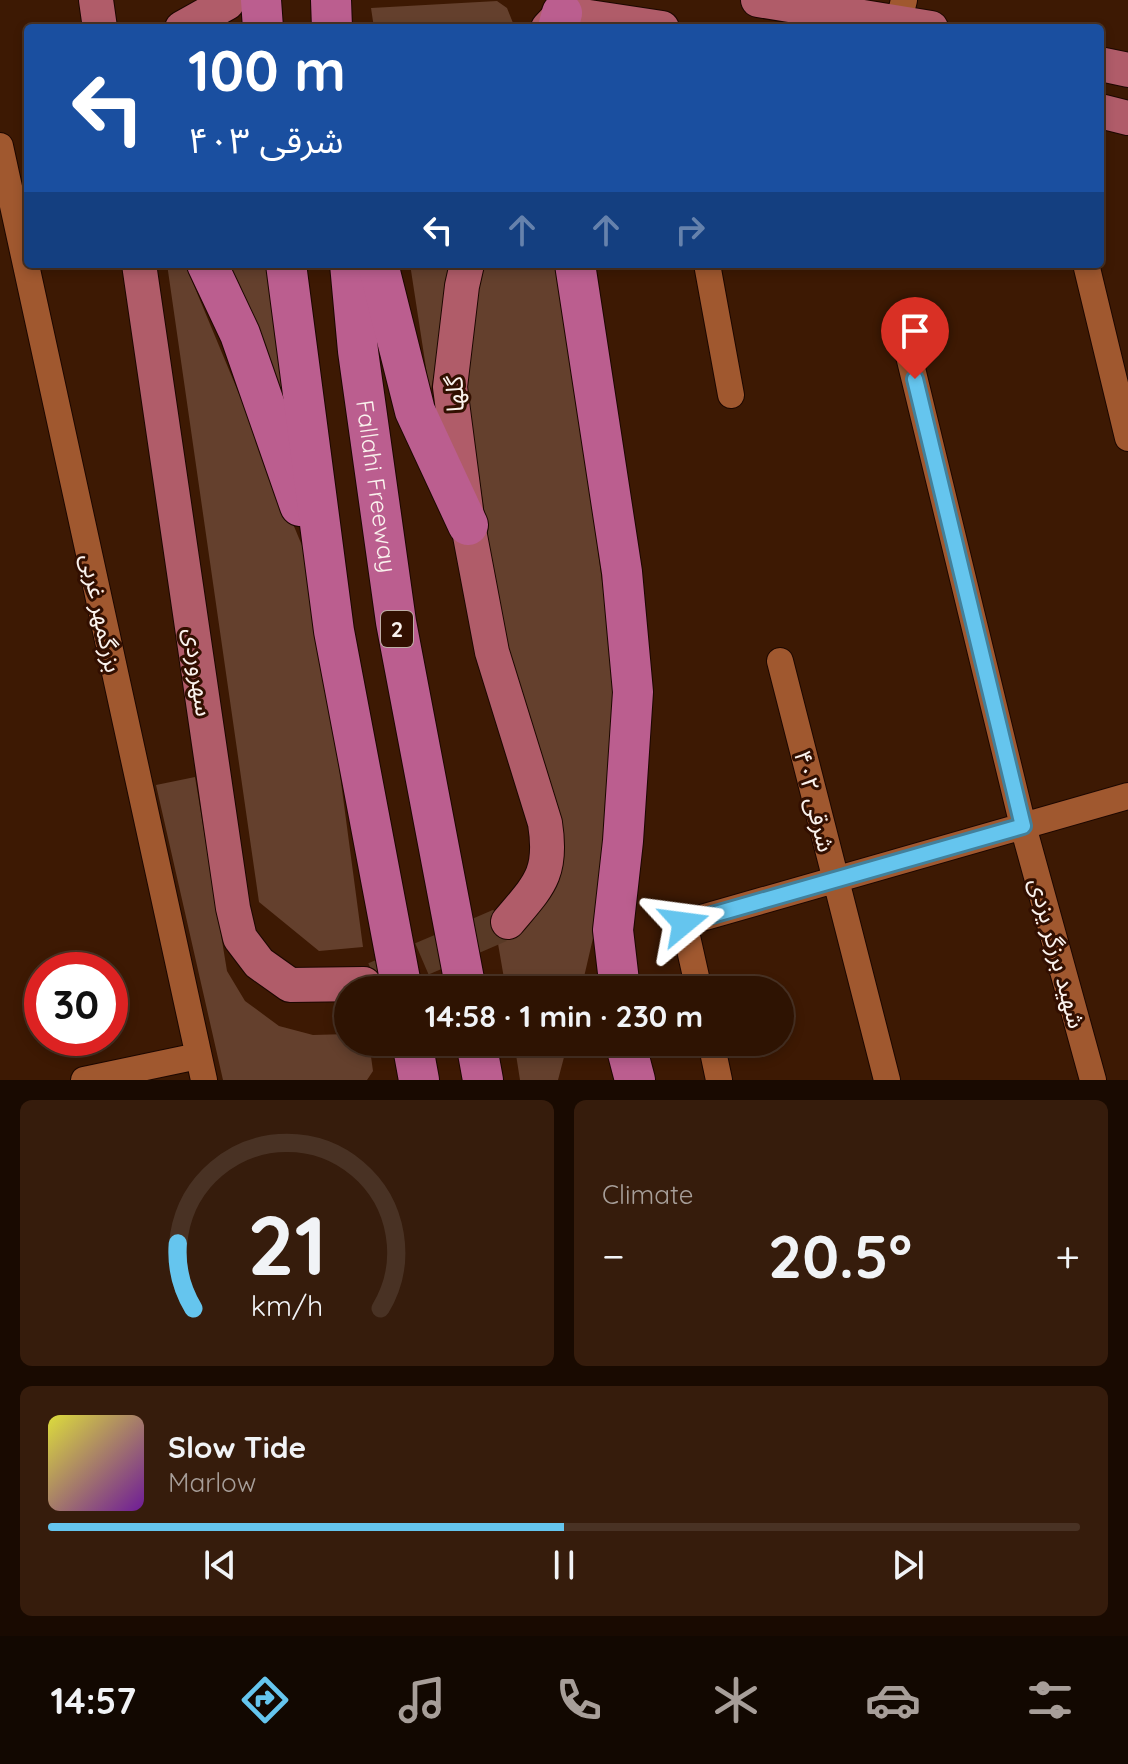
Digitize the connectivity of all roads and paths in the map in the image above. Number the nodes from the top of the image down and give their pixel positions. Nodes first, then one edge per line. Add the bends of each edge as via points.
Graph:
1 (96, 0) edge
2 (331, 0) edge
3 (758, 0) edge
4 (231, 1) edge
5 (899, 16) edge
6 (556, 23) edge
7 (99, 24) edge
8 (189, 24) edge
9 (258, 24) edge
10 (332, 24) edge
11 (577, 24) edge
12 (920, 24) edge
13 (1104, 65) edge
14 (1128, 70) edge
15 (1104, 112) edge
16 (1128, 118) edge
17 (0, 146) edge
18 (24, 256) edge
19 (27, 268) edge
20 (140, 268) edge
21 (209, 268) edge
22 (287, 268) edge
23 (350, 268) edge
24 (379, 268) edge
25 (466, 268) edge
26 (576, 268) edge
27 (708, 268) edge
28 (1087, 268) edge
29 (900, 319) dead end
30 (731, 395) dead end
31 (1128, 438) edge
32 (468, 525) junction
33 (330, 594) junction
34 (780, 661) dead end
35 (1128, 796) edge
36 (1023, 826) junction
37 (834, 880) junction
38 (508, 922) tunnel mouth
39 (381, 976) edge
40 (463, 976) edge
41 (618, 976) edge
42 (696, 976) edge
43 (334, 986) edge
44 (415, 1056) edge
45 (479, 1056) edge
46 (629, 1056) edge
47 (714, 1056) edge
48 (201, 1068) edge
49 (84, 1080) edge
50 (419, 1080) edge
51 (483, 1080) edge
52 (635, 1080) edge
53 (719, 1080) edge
54 (887, 1080) edge
55 (1093, 1080) edge

1 - 7 main road
2 - 10 highway
3 - 5 main road
4 - 8 main road
4 - 9 highway
5 - 12 main road
6 - 11 main road
13 - 14 main road
15 - 16 main road
17 - 18 street, بزرگمهر غربی
19 - 48 street, بزرگمهر غربی
20 - 43 main road, سهروردی via 240,938 259,963 290,985
21 - 33 highway via 240,334
22 - 33 highway
23 - 40 highway, Fallahi Freeway / 2 via 396,622
24 - 32 highway via 415,411
25 - 32 main road, گلها via 450,387
26 - 41 highway via 622,572 633,692 613,930
27 - 30 street
28 - 31 street
29 - 36 street, شهید برزگر یزدی
32 - 38 main road, گلها via 492,652 550,851 539,886
33 - 39 highway
34 - 37 street, ۴۰۲ شرقی
35 - 36 street
36 - 37 street
36 - 55 street, شهید برزگر یزدی
37 - 42 street via 684,923
37 - 54 street, ۴۰۲ شرقی
44 - 50 highway
45 - 51 highway
46 - 52 highway
47 - 53 street
48 - 49 street

